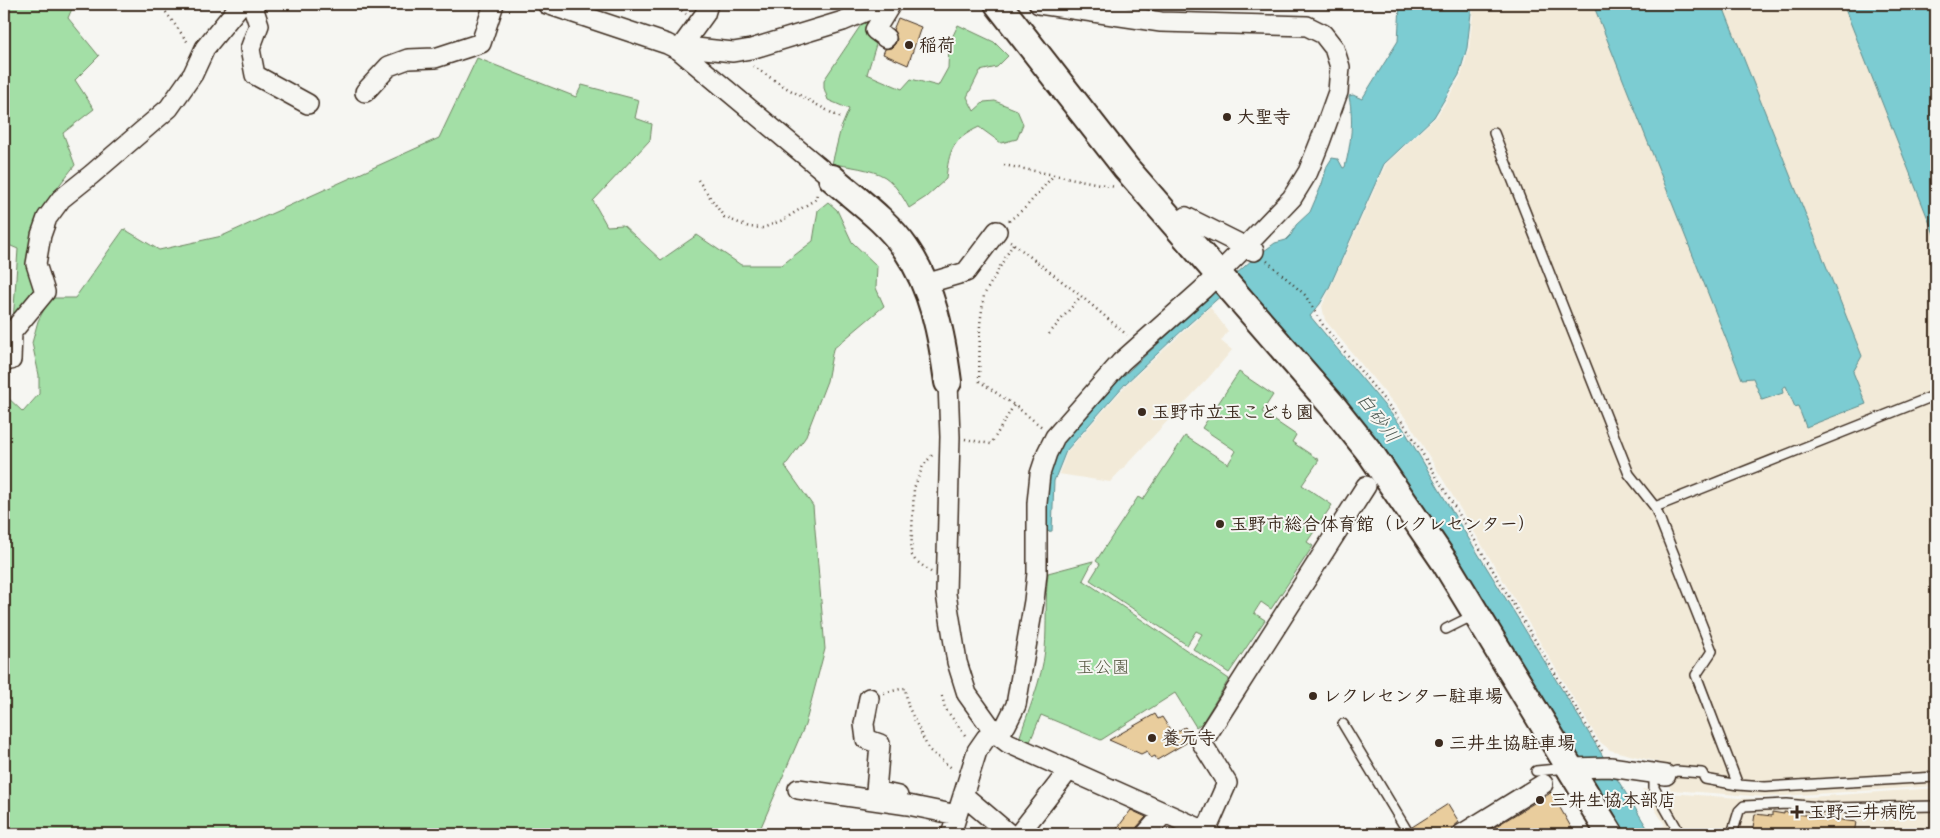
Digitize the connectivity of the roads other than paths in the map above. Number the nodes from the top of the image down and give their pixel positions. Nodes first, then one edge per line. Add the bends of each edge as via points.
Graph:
1 (241, 4) edge
2 (252, 4) edge
3 (494, 4) edge
4 (547, 4) edge
5 (708, 4) edge
6 (882, 4) edge
7 (891, 4) edge
8 (998, 4) edge
9 (1039, 4) edge
10 (886, 38) dead end
11 (679, 50) junction
12 (365, 92) dead end
13 (308, 104) dead end
14 (1494, 133) dead end
15 (825, 182) joint
16 (1175, 226) junction
17 (997, 231) road end
18 (1250, 248) junction
19 (1225, 282) junction
20 (925, 284) junction
21 (11, 360) dead end
22 (948, 382) joint
23 (1936, 395) edge
24 (1366, 486) dead end
25 (1655, 507) junction
26 (1476, 614) junction
27 (1446, 629) dead end
28 (877, 700) road end
29 (1343, 724) dead end
30 (995, 733) junction
31 (1576, 768) junction
32 (1069, 770) junction
33 (1660, 774) junction
34 (1540, 777) joint
35 (1936, 777) edge
36 (1738, 785) junction
37 (965, 788) junction
38 (798, 789) dead end
39 (898, 804) junction
40 (1936, 806) edge
41 (1164, 812) junction
42 (957, 815) junction
43 (1209, 833) edge
44 (951, 834) edge
45 (1010, 834) edge
46 (1019, 834) edge
47 (1146, 834) edge
48 (1409, 834) edge
49 (1462, 834) edge
50 (1610, 834) edge
51 (1680, 834) edge
52 (1732, 834) edge

1 - 21 street via 205,48 193,74 169,108 61,199 47,218 36,264 45,292 12,332
2 - 13 street via 258,25 250,49 255,75
3 - 12 street via 481,43 435,58 408,59 389,66
4 - 11 street
5 - 11 street via 705,14
6 - 11 street via 843,21 751,49 733,52 696,48
7 - 10 street via 875,30
8 - 16 street
9 - 18 street via 1161,22 1307,26 1323,34 1334,48 1340,67 1338,92 1308,172 1292,198
11 - 15 street
14 - 25 lane via 1629,474
15 - 20 street via 887,226 906,248
16 - 18 street via 1186,217
16 - 19 street
17 - 20 street via 966,272
18 - 19 street
19 - 26 street via 1371,454
19 - 30 street via 1121,362 1055,437 1040,474 1037,573 1016,705 1006,725
20 - 22 street via 942,340
22 - 30 street via 950,437 945,584 957,662 967,694
23 - 25 lane
24 - 43 street via 1202,743 1227,783
25 - 36 lane via 1712,651 1696,675
26 - 27 lane
26 - 31 street
28 - 39 street via 864,724 866,739 880,744 876,790 899,796
29 - 48 lane
30 - 32 street via 1008,743
30 - 37 street via 986,738 977,751
31 - 33 street via 1611,767
31 - 34 lane
31 - 50 street
32 - 41 street
32 - 46 street
33 - 36 lane via 1676,771 1702,773 1705,779
33 - 51 lane via 1654,788
34 - 49 street
35 - 36 lane via 1790,786
37 - 42 street
37 - 45 street
38 - 39 street
39 - 42 street
40 - 52 lane via 1744,806 1739,811
41 - 43 street
41 - 47 street
42 - 44 street

